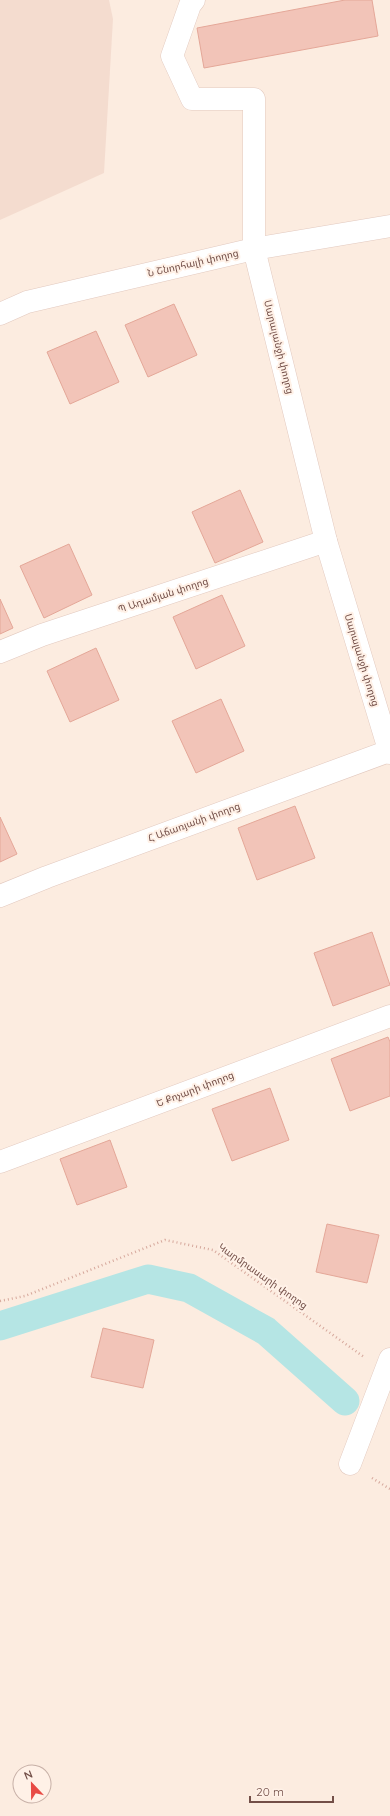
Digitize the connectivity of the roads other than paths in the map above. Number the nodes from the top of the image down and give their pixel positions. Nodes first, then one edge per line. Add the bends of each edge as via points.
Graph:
1 (194, 0) edge
2 (390, 226) edge
3 (254, 249) junction
4 (0, 314) edge
5 (326, 541) junction
6 (0, 652) edge
7 (390, 752) edge
8 (0, 896) edge
9 (390, 1016) edge
10 (0, 1162) edge
11 (387, 1365) edge
12 (350, 1464) dead end

1 - 3 street, Սարալանջի փողոց via 172,56 192,99 254,99
2 - 3 street, Ն Շնորհալի փողոց
3 - 4 street, Ն Շնորհալի փողոց via 27,302
3 - 5 street, Սարալանջի փողոց
5 - 6 street, Պ Ադամյան փողոց via 42,635
5 - 7 street, Սարալանջի փողոց
7 - 8 street, Հ Աճառյանի փողոց
9 - 10 street, Ե Քոչարի փողոց
11 - 12 street

